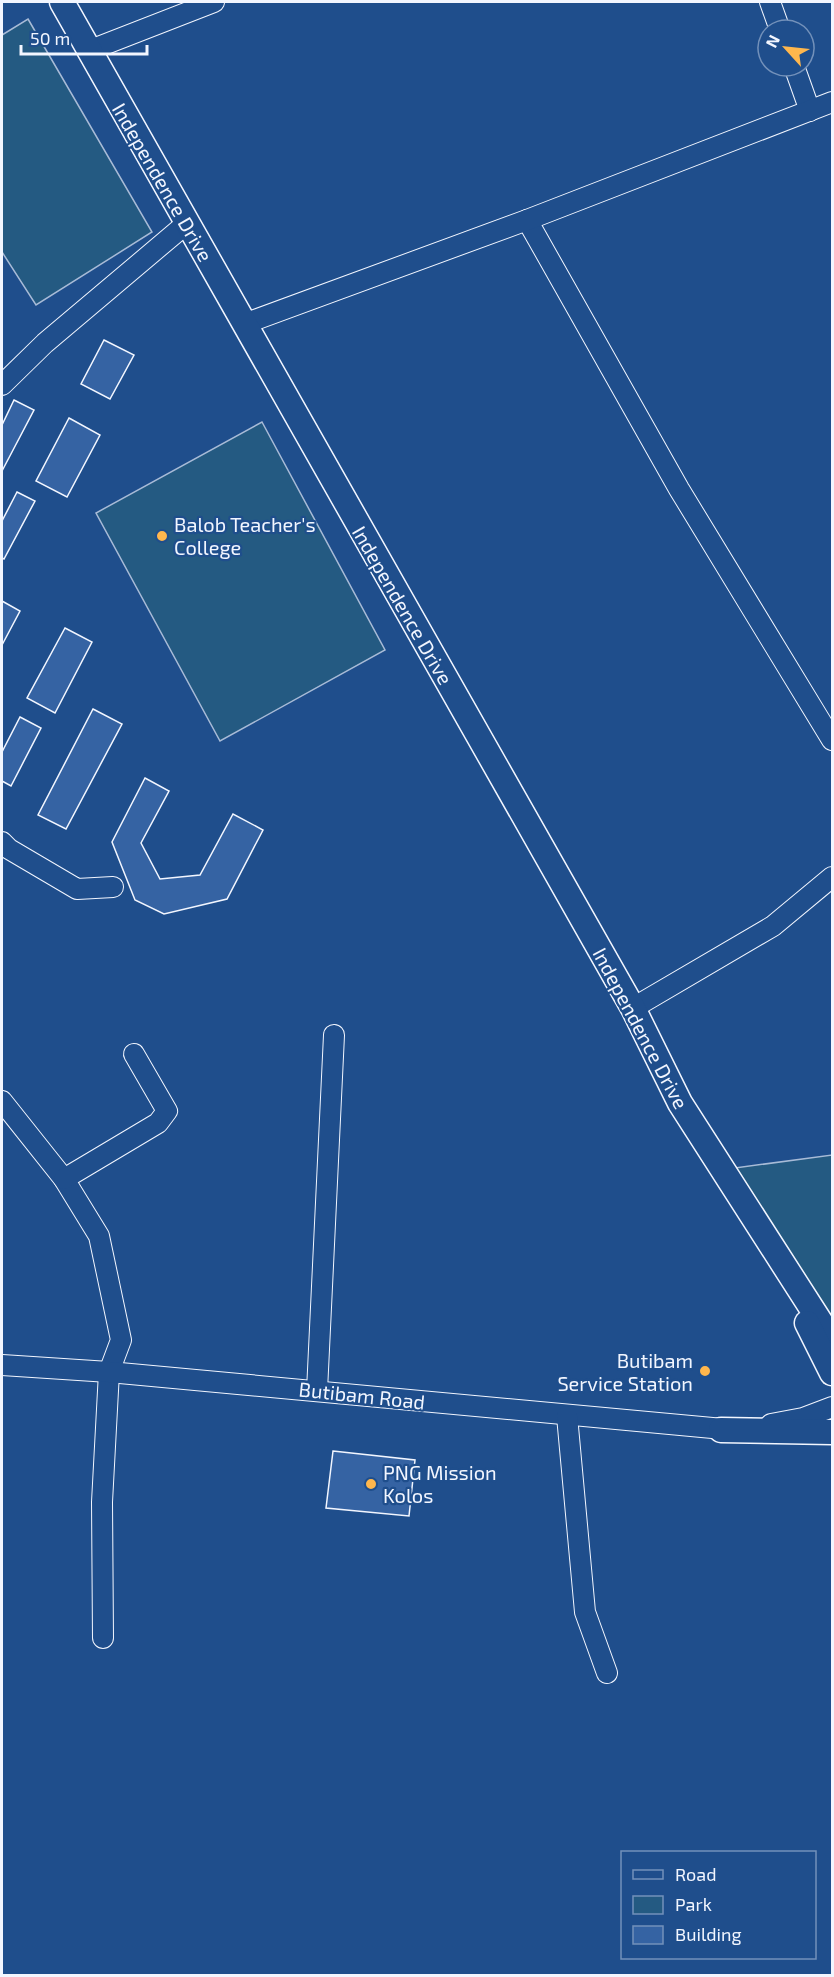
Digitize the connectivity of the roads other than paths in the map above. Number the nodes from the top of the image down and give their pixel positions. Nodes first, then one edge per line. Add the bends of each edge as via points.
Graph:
1 (62, 2) edge
2 (212, 2) edge
3 (770, 2) edge
4 (776, 18) edge
5 (88, 51) junction
6 (798, 78) edge
7 (832, 102) edge
8 (810, 111) junction
9 (527, 220) junction
10 (186, 224) junction
11 (244, 324) junction
12 (2, 385) edge
13 (832, 740) edge
14 (2, 842) edge
15 (832, 876) edge
16 (113, 887) dead end
17 (633, 1008) junction
18 (334, 1035) dead end
19 (134, 1054) dead end
20 (2, 1101) edge
21 (64, 1179) junction
22 (746, 1207) junction
23 (832, 1340) edge
24 (2, 1365) edge
25 (109, 1372) junction
26 (832, 1373) edge
27 (317, 1391) junction
28 (832, 1407) edge
29 (567, 1416) junction
30 (832, 1423) edge
31 (721, 1430) junction
32 (832, 1432) edge
33 (103, 1638) dead end
34 (607, 1673) dead end

1 - 5 main road, Independence Drive
2 - 5 street
3 - 4 street
5 - 10 main road, Independence Drive
6 - 8 street
7 - 8 street
8 - 9 street
9 - 11 street
9 - 13 street via 679,489
10 - 11 main road, Independence Drive
10 - 12 street via 45,343
11 - 17 main road, Independence Drive
14 - 16 street via 76,889
15 - 17 street via 773,926
17 - 22 main road, Independence Drive via 680,1103
18 - 27 street
19 - 21 street via 167,1111 158,1123
20 - 21 street
21 - 25 street via 99,1236 121,1340
22 - 23 main road
22 - 26 main road
24 - 25 street, Butibam Road
25 - 27 street, Butibam Road
25 - 33 street via 102,1502
27 - 29 street, Butibam Road
28 - 31 street, Butibam Road via 790,1421
29 - 31 street, Butibam Road
29 - 34 street via 585,1612
30 - 31 street, Butibam Road
31 - 32 main road

